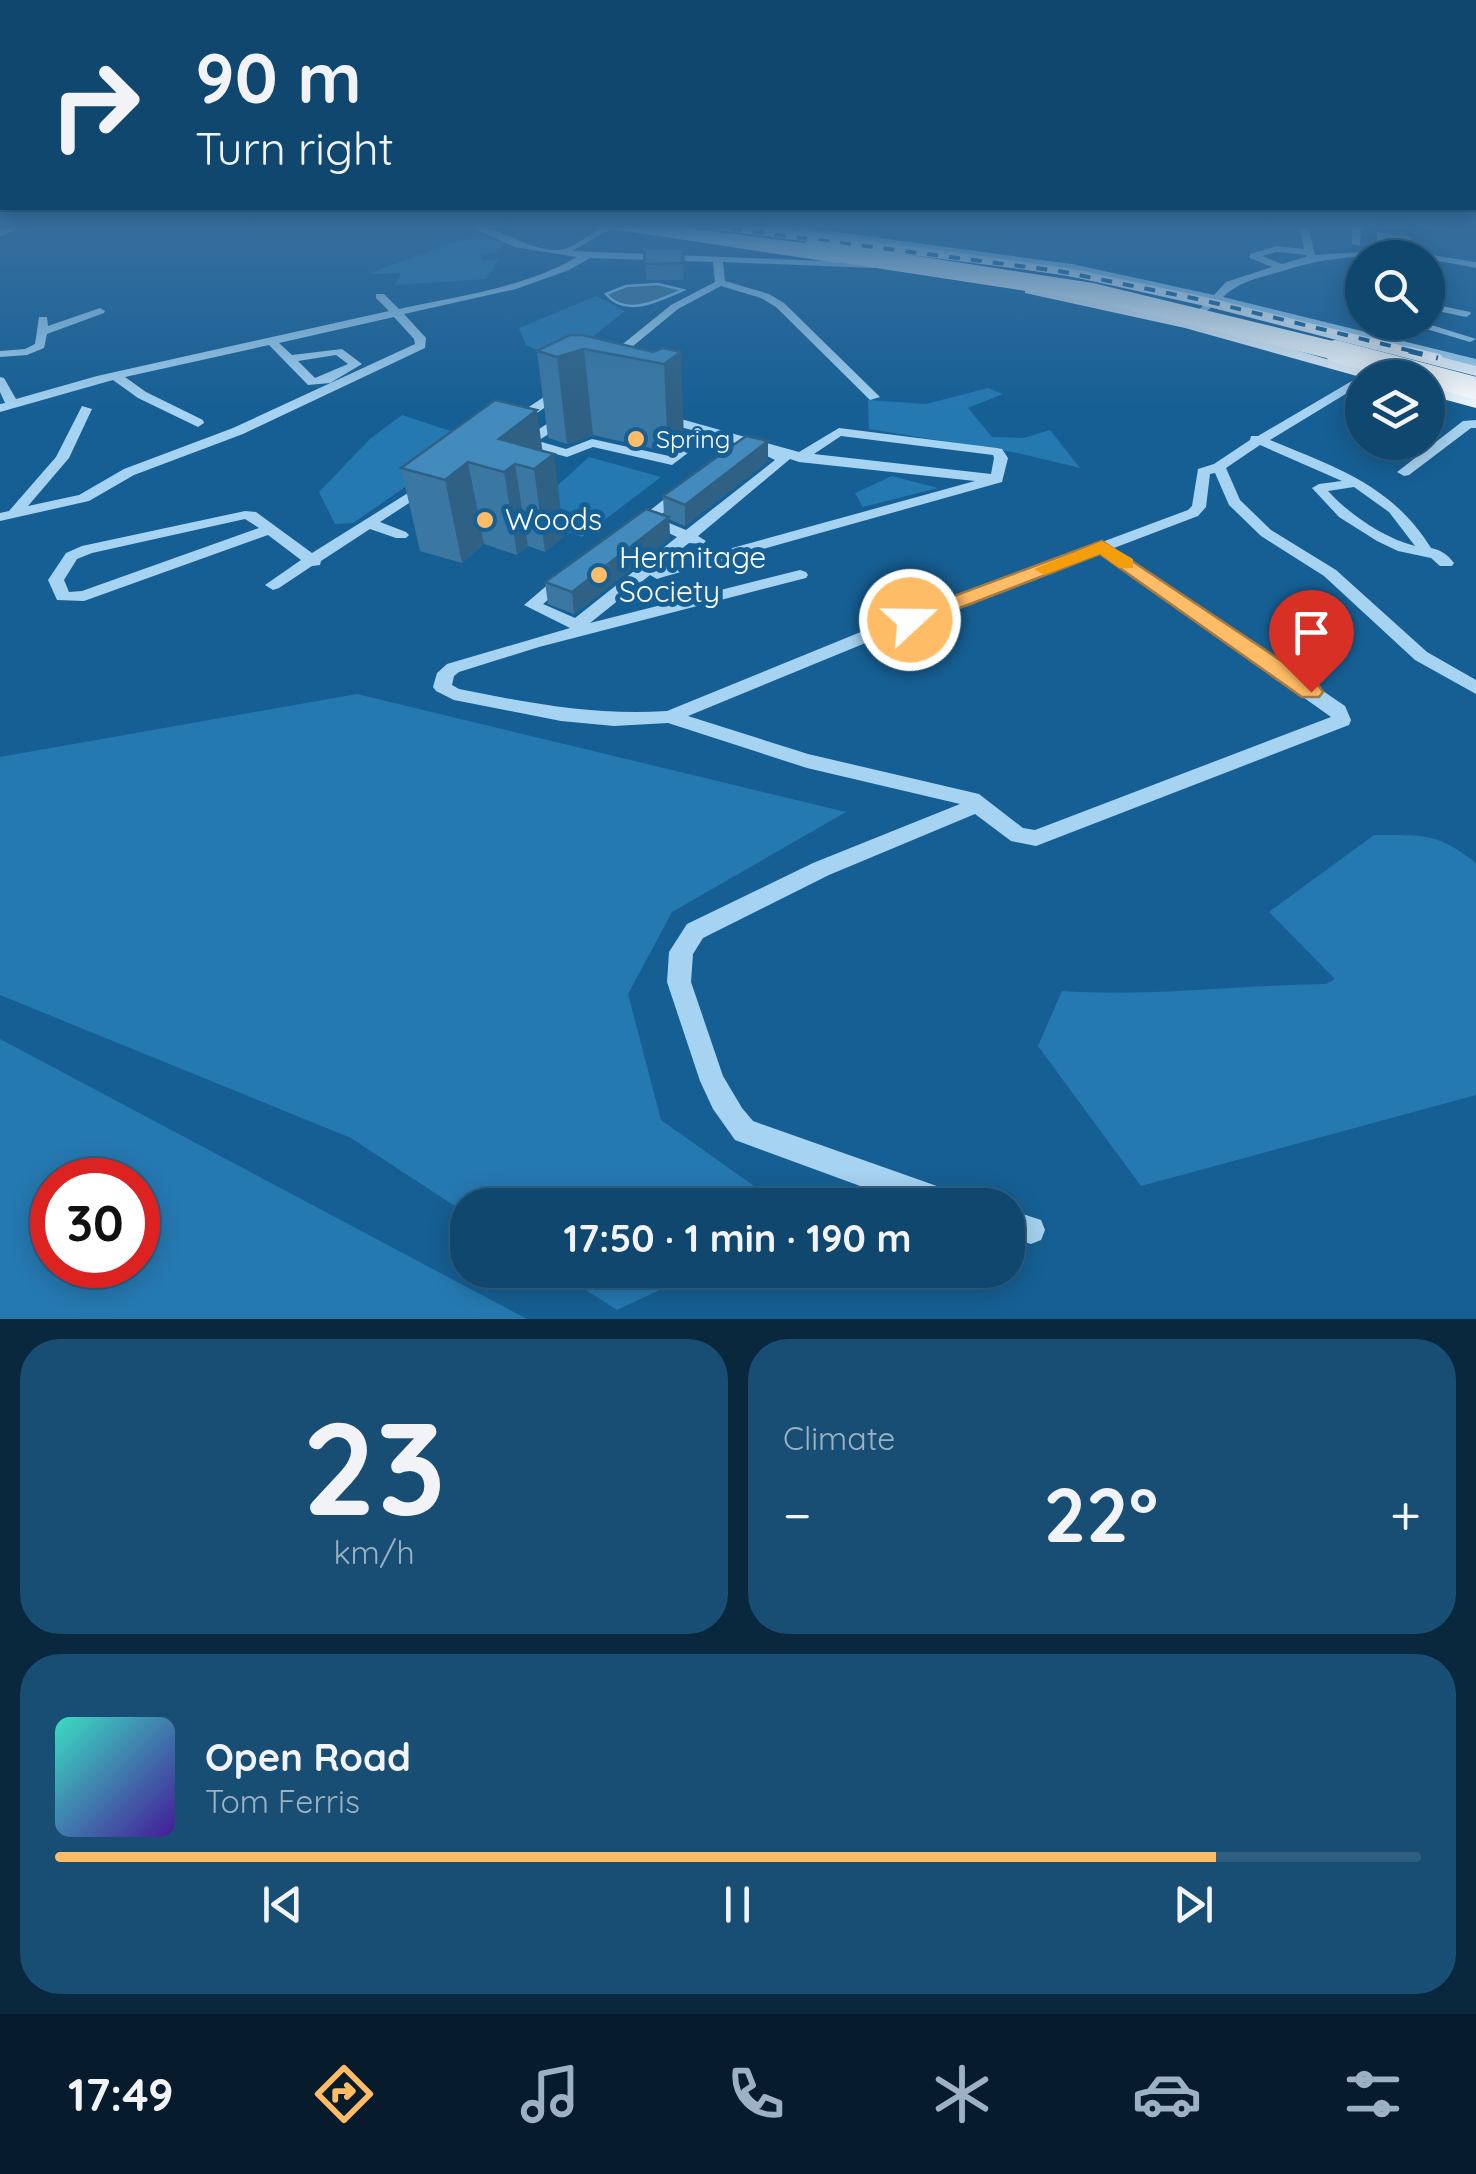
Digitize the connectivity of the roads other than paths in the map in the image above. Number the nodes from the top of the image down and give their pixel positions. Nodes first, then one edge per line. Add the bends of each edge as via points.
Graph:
1 (505, 288) edge
2 (710, 288) edge
3 (735, 288) edge
4 (1017, 288) edge
5 (1056, 288) edge
6 (1110, 288) edge
7 (1137, 288) edge
8 (1226, 288) edge
9 (380, 296) dead end
10 (1209, 304) junction
11 (1445, 308) edge
12 (100, 312) dead end
13 (1473, 312) edge
14 (395, 313) junction
15 (1150, 315) junction
16 (1296, 321) junction
17 (1345, 331) edge
18 (1445, 332) edge
19 (1228, 334) junction
20 (1470, 338) dead end
21 (271, 340) junction
22 (1379, 340) edge
23 (0, 354) edge
24 (288, 359) junction
25 (1476, 367) edge
26 (597, 368) edge
27 (1345, 369) edge
28 (116, 377) junction
29 (1476, 378) edge
30 (580, 379) edge
31 (0, 382) edge
32 (1476, 388) edge
33 (564, 390) junction
34 (1345, 392) edge
35 (1445, 395) edge
36 (874, 397) dead end
37 (1476, 404) edge
38 (7, 406) edge
39 (86, 409) dead end
40 (198, 423) dead end
41 (1476, 424) edge
42 (660, 431) dead end
43 (708, 431) junction
44 (1256, 439) junction
45 (513, 440) edge
46 (729, 457) edge
47 (800, 457) junction
48 (1219, 467) junction
49 (1404, 472) dead end
50 (442, 476) edge
51 (701, 478) edge
52 (998, 479) junction
53 (1358, 483) junction
54 (15, 512) junction
55 (0, 518) edge
56 (370, 524) junction
57 (269, 529) junction
58 (401, 534) dead end
59 (692, 538) junction
60 (1102, 546) junction
61 (1425, 550) junction
62 (314, 562) junction
63 (1446, 564) dead end
64 (579, 568) edge
65 (657, 574) junction
66 (800, 576) dead end
67 (274, 585) dead end
68 (597, 629) junction
69 (1476, 688) edge
70 (669, 717) junction
71 (973, 802) junction
72 (903, 1188) edge

1 - 14 street
2 - 26 street via 673,305
3 - 36 street via 780,304
4 - 15 main road
5 - 32 highway, bridge
6 - 29 highway, bridge
7 - 10 main road
8 - 10 street
9 - 14 street
10 - 15 street via 1182,316
10 - 16 main road
10 - 19 street via 1202,318
11 - 13 street
12 - 23 street via 42,326 42,343 34,349
14 - 21 street
14 - 54 street via 421,346 129,472 84,498
15 - 19 main road
16 - 17 street
16 - 25 main road
18 - 20 street
19 - 27 main road
21 - 24 street
21 - 28 street
22 - 25 street
24 - 24 street via 312,382 356,364 338,352
28 - 38 street
28 - 40 street
30 - 33 street
31 - 38 street
33 - 43 street via 582,402 528,442 567,453 592,444 672,462
33 - 45 street
34 - 44 street
35 - 37 main road
39 - 54 street via 62,458
41 - 49 street
42 - 43 street via 649,421
43 - 47 street
44 - 48 street
44 - 53 street
46 - 59 street via 750,446 784,459
47 - 52 street
47 - 52 street via 839,432 997,452
47 - 59 street
48 - 60 street via 1203,472 1193,513
48 - 69 street via 1234,502 1266,533 1330,573 1421,656
50 - 56 street
51 - 59 street via 642,522
52 - 65 street
53 - 61 street
53 - 61 street via 1319,488 1333,506 1400,546
54 - 55 street
56 - 58 street
56 - 62 street
57 - 57 street via 244,514 105,544 71,556 56,580 63,598 84,596
57 - 62 street
59 - 64 street via 577,625 534,609 535,601
59 - 65 street
60 - 70 street
60 - 71 street via 1338,710 1342,720 1036,838 1018,835
61 - 63 street
62 - 67 street
65 - 68 street via 606,613
66 - 68 street
68 - 70 street via 453,668 442,687 561,716
70 - 71 street via 806,761 960,793
71 - 72 street via 695,931 678,968 728,1116 744,1131

